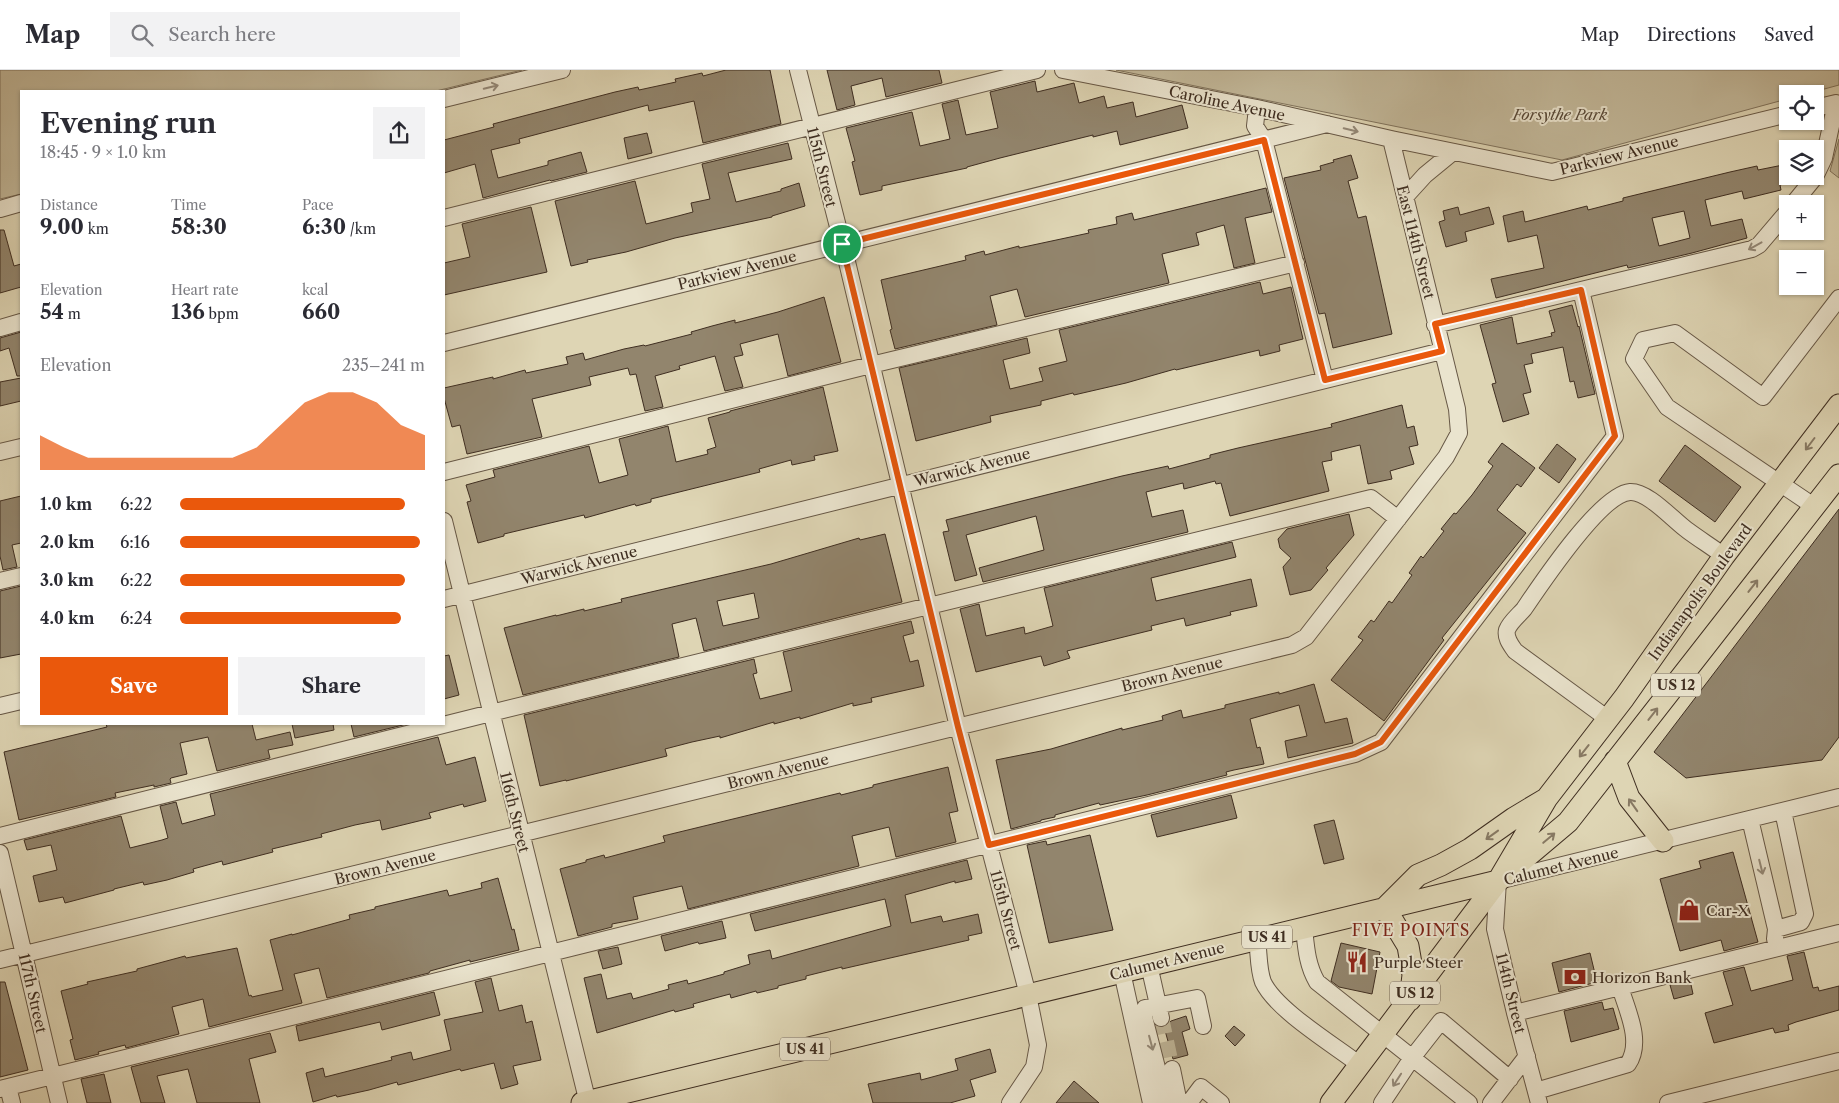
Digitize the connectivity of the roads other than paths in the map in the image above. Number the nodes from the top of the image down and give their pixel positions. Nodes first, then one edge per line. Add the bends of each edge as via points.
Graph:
1 (562, 70) edge
2 (798, 70) edge
3 (1037, 70) edge
4 (1063, 70) edge
5 (445, 99) edge
6 (1824, 106) edge
7 (1256, 108) junction
8 (1779, 116) edge
9 (1327, 124) junction
10 (812, 127) junction
11 (1391, 139) junction
12 (1264, 140) junction
13 (1453, 152) junction
14 (1800, 195) edge
15 (1405, 197) junction
16 (20, 203) edge
17 (0, 209) edge
18 (445, 218) edge
19 (1779, 222) edge
20 (842, 244) junction
21 (1296, 263) junction
22 (1581, 290) junction
23 (1839, 298) edge
24 (20, 322) edge
25 (1435, 324) junction
26 (0, 328) edge
27 (445, 343) edge
28 (1442, 351) junction
29 (872, 365) junction
30 (1325, 380) junction
31 (1839, 405) edge
32 (1459, 432) joint
33 (20, 447) edge
34 (0, 452) edge
35 (445, 472) edge
36 (1839, 475) edge
37 (1781, 482) junction
38 (900, 485) junction
39 (1815, 507) junction
40 (1398, 519) junction
41 (445, 525) edge
42 (1724, 556) junction
43 (20, 576) edge
44 (0, 581) edge
45 (462, 594) junction
46 (445, 598) edge
47 (929, 607) junction
48 (20, 701) edge
49 (0, 706) edge
50 (491, 713) junction
51 (1608, 719) junction
52 (443, 725) edge
53 (445, 725) edge
54 (958, 727) junction
55 (1615, 762) junction
56 (1839, 797) edge
57 (1547, 798) junction
58 (1783, 811) junction
59 (1750, 819) junction
60 (520, 834) junction
61 (0, 836) edge
62 (1663, 841) junction
63 (989, 845) junction
64 (0, 853) edge
65 (1498, 881) junction
66 (1385, 908) junction
67 (1304, 928) junction
68 (1776, 929) junction
69 (1839, 933) edge
70 (1257, 939) junction
71 (1776, 948) junction
72 (550, 954) junction
73 (24, 955) junction
74 (0, 960) edge
75 (1150, 965) junction
76 (1122, 972) junction
77 (1620, 987) junction
78 (1028, 995) junction
79 (1410, 1000) junction
80 (1159, 1012) junction
81 (1515, 1012) junction
82 (1203, 1026) dead end
83 (1383, 1034) junction
84 (1527, 1056) junction
85 (1412, 1058) junction
86 (1839, 1061) edge
87 (1360, 1065) junction
88 (1172, 1069) tunnel mouth
89 (53, 1076) junction
90 (1510, 1079) junction
91 (4, 1088) edge
92 (1537, 1097) edge
93 (12, 1103) edge
94 (59, 1103) edge
95 (586, 1103) edge
96 (1010, 1103) edge
97 (1151, 1103) edge
98 (1166, 1103) edge
99 (1187, 1103) edge
100 (1221, 1103) edge
101 (1331, 1103) edge
102 (1382, 1103) edge
103 (1469, 1103) edge
104 (1491, 1103) edge
105 (1668, 1103) edge

5 -> 1 street
2 - 10 street, 115th Street
3 - 10 street
4 - 7 street, Caroline Avenue
6 - 14 street via 1836,103 1824,158 1815,177
7 - 9 street, Caroline Avenue
7 - 12 street via 1255,126
8 - 13 street, Parkview Avenue via 1552,172
9 -> 11 street, Caroline Avenue
9 - 12 street, Parkview Avenue
10 - 18 street
10 - 20 street, 115th Street
11 - 13 street, Parkview Avenue
11 - 15 street, East 114th Street
12 - 20 street, Parkview Avenue
12 - 21 street
13 - 15 street
15 - 25 street, East 114th Street
16 - 17 street
19 -> 22 street via 1752,249
20 - 27 street, Parkview Avenue
20 - 29 street, 115th Street
21 - 29 street
21 - 30 street
22 - 25 street
22 - 63 street via 1615,436 1381,742 1355,754
23 - 37 street via 1763,397 1675,333 1643,340 1634,359 1666,407
24 - 26 street
25 - 28 street, East 114th Street
28 - 30 street, Warwick Avenue
28 - 32 street, East 114th Street via 1457,409
29 - 35 street
29 - 38 street, 115th Street
30 - 38 street, Warwick Avenue
31 -> 37 main road, Indianapolis Boulevard / US 12
32 - 40 street, Brown Avenue via 1446,457
33 - 34 street
36 - 39 main road, Indianapolis Boulevard / US 12
37 - 39 street
37 - 42 main road, Indianapolis Boulevard / US 12
38 - 45 street, Warwick Avenue
38 - 47 street, 115th Street
55 -> 39 main road, Indianapolis Boulevard / US 12
40 - 47 street via 1372,498
40 - 54 street, Brown Avenue via 1316,626 1292,645
41 - 45 street, 116th Street
42 - 51 main road, Indianapolis Boulevard / US 12
42 - 51 street via 1642,495 1632,492 1620,495 1600,511 1559,559 1512,622 1507,630 1508,640 1516,651
43 - 44 street
45 - 46 street, Warwick Avenue
45 - 50 street, 116th Street
47 - 50 street
47 - 54 street, 115th Street
48 - 49 street
50 - 53 street
50 - 60 street, 116th Street
51 -> 57 main road, Indianapolis Boulevard / US 12
52 - 61 street
54 - 60 street, Brown Avenue
54 - 63 street, 115th Street
62 -> 55 main road via 1629,798
65 -> 55 main road, Indianapolis Boulevard / US 12 via 1568,822
56 - 58 street, Calumet Avenue
57 - 65 main road, Indianapolis Boulevard / US 12
57 -> 66 main road via 1470,849 1418,875
58 - 59 street, Calumet Avenue
58 - 68 street via 1805,914 1801,922
59 - 62 street, Calumet Avenue
59 -> 68 street
60 - 72 street, 116th Street
60 - 73 street, Brown Avenue
62 - 65 street, Calumet Avenue
63 - 72 street
63 - 78 street, 115th Street
64 - 73 street, 117th Street
65 - 66 main road, Calumet Avenue / US 41
65 - 79 main road, Indianapolis Boulevard / US 12
65 - 81 street, 114th Street via 1495,929
66 - 67 main road, Calumet Avenue / US 41
66 - 79 main road via 1408,946 1414,975
67 - 70 main road, Calumet Avenue / US 41
67 - 83 street via 1308,961 1317,982
68 - 71 street
69 - 71 street
70 - 75 main road, Calumet Avenue / US 41
70 - 87 street via 1262,977 1275,1000
71 - 77 street
72 - 89 street
72 - 95 street, 116th Street
73 - 74 street, Brown Avenue
73 - 89 street, 117th Street
75 - 76 main road, Calumet Avenue / US 41
75 - 80 street
76 - 78 main road, Calumet Avenue / US 41
76 - 97 street
77 - 81 street
77 - 92 street via 1635,1048 1628,1064
78 - 95 main road, Calumet Avenue / US 41
78 - 96 street, 115th Street via 1038,1045 1034,1066
79 - 83 main road, Indianapolis Boulevard / US 12
80 - 82 street via 1197,998
80 -> 98 street via 1145,1008 1144,1017
81 - 84 street, 114th Street
83 - 85 street
83 - 87 main road, Indianapolis Boulevard / US 12
84 - 90 street
84 - 92 street, 114th Street
85 - 90 street via 1441,1022
85 -> 102 street
85 - 103 street
86 - 105 street
87 - 101 main road, Indianapolis Boulevard / US 12
88 - 99 street
89 - 91 street
89 - 94 street, 117th Street
90 - 104 street
91 - 93 street
99 - 100 street via 1201,1087

